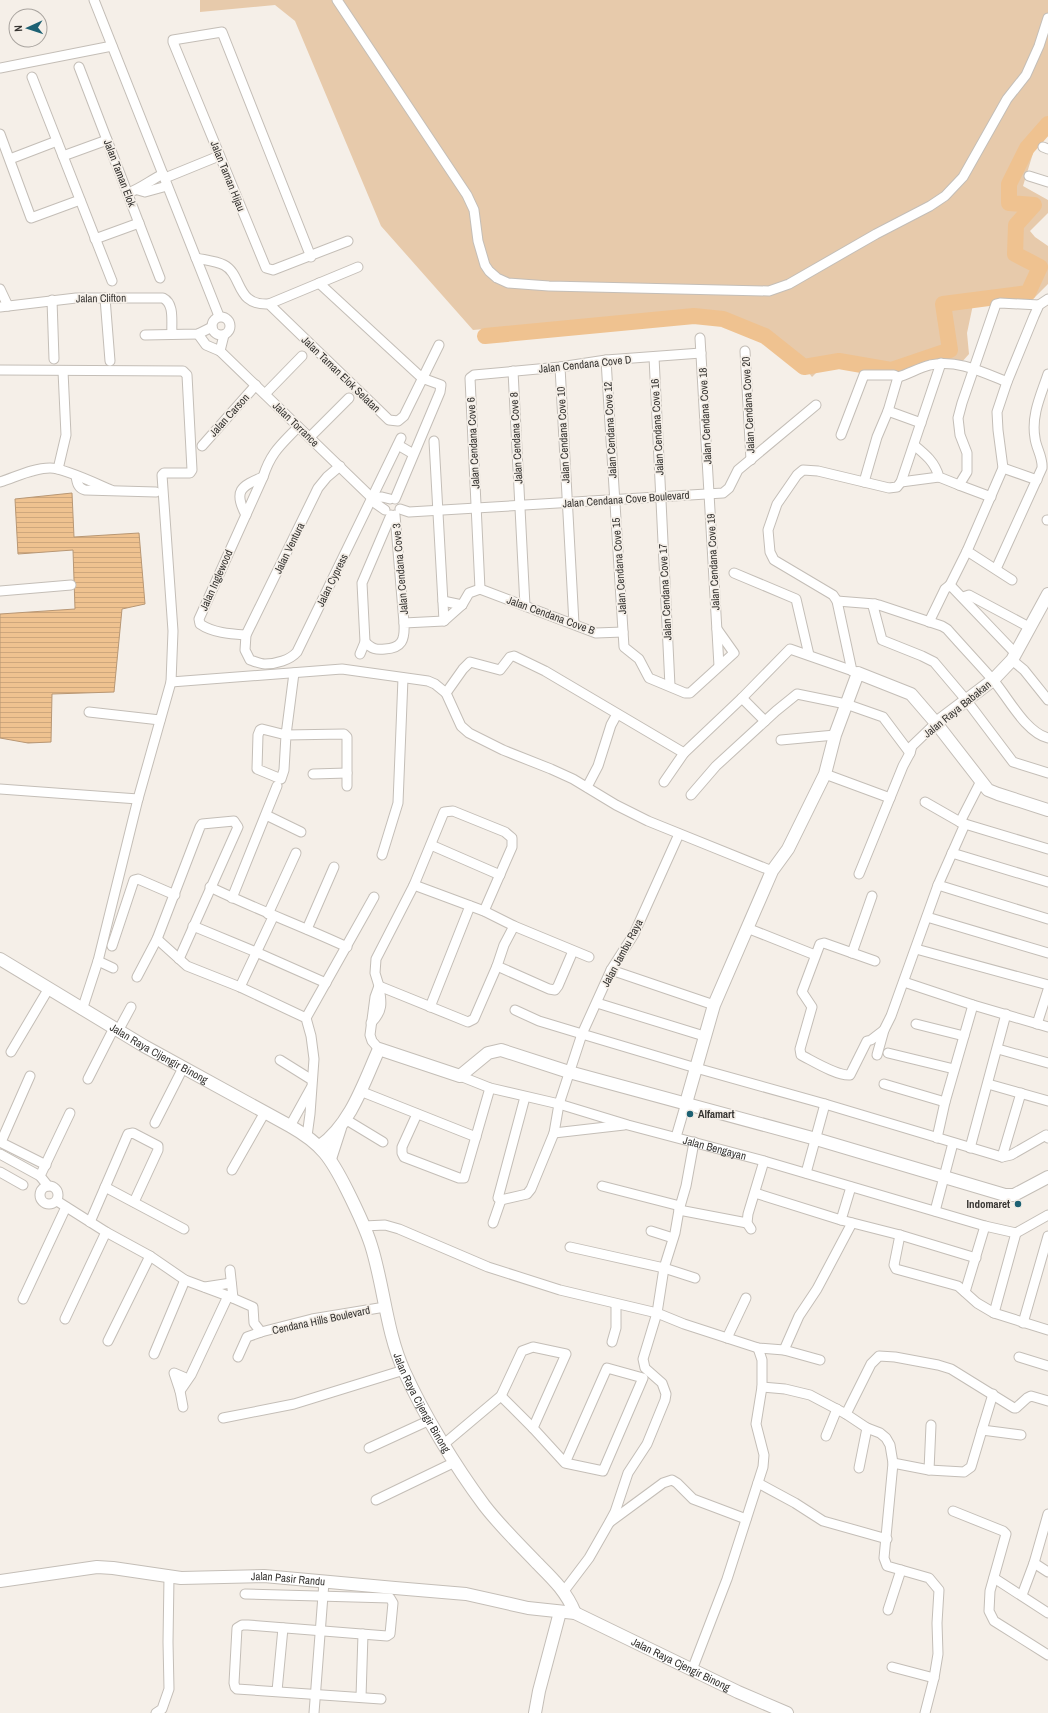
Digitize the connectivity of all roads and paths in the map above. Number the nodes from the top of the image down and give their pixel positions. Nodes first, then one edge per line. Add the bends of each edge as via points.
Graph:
1 (94, 0) edge
2 (337, 0) edge
3 (1048, 18) edge
4 (111, 43) junction
5 (79, 67) dead end
6 (0, 68) edge
7 (32, 77) dead end
8 (0, 134) edge
9 (107, 140) junction
10 (57, 141) junction
11 (63, 156) junction
12 (219, 156) junction
13 (10, 159) junction
14 (1029, 176) dead end
15 (165, 179) junction
16 (1048, 182) edge
17 (128, 193) junction
18 (80, 200) junction
19 (139, 223) junction
20 (95, 239) junction
21 (348, 241) dead end
22 (311, 257) junction
23 (196, 258) junction
24 (358, 267) dead end
25 (160, 278) dead end
26 (112, 281) dead end
27 (319, 283) junction
28 (0, 288) edge
29 (105, 298) junction
30 (1048, 299) edge
31 (52, 300) junction
32 (269, 304) junction
33 (1039, 305) junction
34 (4, 307) edge
35 (219, 316) junction
36 (212, 327) junction
37 (172, 334) junction
38 (198, 334) junction
39 (145, 335) dead end
40 (224, 335) junction
41 (700, 338) dead end
42 (439, 345) dead end
43 (220, 351) junction
44 (745, 351) dead end
45 (701, 353) junction
46 (302, 356) dead end
47 (654, 358) junction
48 (54, 359) dead end
49 (606, 360) junction
50 (110, 361) dead end
51 (941, 363) junction
52 (560, 367) junction
53 (974, 369) junction
54 (0, 370) edge
55 (63, 371) junction
56 (513, 371) junction
57 (1048, 374) edge
58 (898, 377) junction
59 (422, 378) junction
60 (470, 378) joint
61 (1007, 382) junction
62 (256, 385) junction
63 (265, 394) junction
64 (349, 398) dead end
65 (816, 405) dead end
66 (888, 411) junction
67 (921, 423) junction
68 (298, 427) junction
69 (841, 435) dead end
70 (310, 437) junction
71 (434, 441) dead end
72 (914, 445) junction
73 (202, 446) dead end
74 (410, 452) dead end
75 (751, 460) junction
76 (340, 466) junction
77 (1003, 468) junction
78 (58, 469) junction
79 (263, 477) junction
80 (939, 477) junction
81 (1037, 480) junction
82 (0, 482) edge
83 (864, 482) junction
84 (901, 482) junction
85 (959, 485) junction
86 (156, 492) dead end
87 (709, 494) junction
88 (661, 497) junction
89 (991, 497) junction
90 (372, 498) junction
91 (392, 499) junction
92 (614, 500) junction
93 (567, 503) junction
94 (520, 506) junction
95 (476, 508) junction
96 (438, 511) junction
97 (393, 512) junction
98 (246, 514) junction
99 (967, 551) junction
100 (996, 569) junction
101 (734, 573) dead end
102 (1012, 580) dead end
103 (950, 585) junction
104 (71, 586) dead end
105 (480, 589) junction
106 (0, 591) edge
107 (1048, 594) edge
108 (964, 597) junction
109 (443, 601) junction
110 (837, 601) junction
111 (875, 604) junction
112 (462, 605) junction
113 (525, 606) junction
114 (444, 621) junction
115 (929, 622) junction
116 (404, 623) junction
117 (574, 624) junction
118 (1029, 627) junction
119 (717, 629) junction
120 (623, 632) junction
121 (246, 635) junction
122 (366, 642) junction
123 (360, 654) dead end
124 (809, 655) junction
125 (1014, 657) junction
126 (719, 666) junction
127 (855, 672) junction
128 (294, 673) junction
129 (403, 678) junction
130 (993, 680) junction
131 (171, 682) junction
132 (670, 686) junction
133 (446, 693) junction
134 (742, 698) junction
135 (1048, 700) edge
136 (967, 701) junction
137 (846, 704) junction
138 (89, 712) dead end
139 (617, 714) junction
140 (160, 720) junction
141 (765, 721) junction
142 (936, 723) junction
143 (286, 735) junction
144 (835, 735) junction
145 (1048, 738) edge
146 (781, 740) dead end
147 (684, 753) junction
148 (910, 753) junction
149 (347, 773) junction
150 (1048, 773) edge
151 (313, 774) dead end
152 (825, 774) junction
153 (981, 781) junction
154 (664, 782) dead end
155 (277, 786) dead end
156 (347, 786) dead end
157 (587, 787) junction
158 (0, 789) edge
159 (691, 796) dead end
160 (890, 798) junction
161 (138, 800) junction
162 (925, 802) dead end
163 (1048, 810) edge
164 (266, 815) junction
165 (962, 823) junction
166 (301, 832) dead end
167 (679, 834) junction
168 (431, 845) junction
169 (1048, 849) edge
170 (296, 853) dead end
171 (952, 853) junction
172 (382, 855) dead end
173 (334, 867) dead end
174 (772, 871) junction
175 (859, 874) dead end
176 (500, 876) junction
177 (1048, 882) edge
178 (414, 885) junction
179 (938, 885) junction
180 (210, 887) junction
181 (176, 895) junction
182 (872, 896) dead end
183 (374, 897) dead end
184 (232, 898) junction
185 (470, 906) junction
186 (484, 911) junction
187 (271, 915) junction
188 (927, 917) junction
189 (1048, 919) edge
190 (193, 926) junction
191 (514, 926) junction
192 (747, 928) junction
193 (307, 929) junction
194 (157, 939) junction
195 (112, 946) dead end
196 (347, 947) junction
197 (916, 949) junction
198 (573, 951) junction
199 (256, 952) junction
200 (852, 953) junction
201 (1048, 953) edge
202 (815, 955) junction
203 (589, 957) dead end
204 (0, 959) edge
205 (179, 959) junction
206 (98, 961) junction
207 (875, 961) dead end
208 (497, 966) junction
209 (113, 968) dead end
210 (611, 970) junction
211 (137, 977) dead end
212 (904, 982) junction
213 (326, 983) junction
214 (1048, 985) edge
215 (379, 986) junction
216 (240, 987) junction
217 (49, 988) junction
218 (1048, 990) edge
219 (597, 1003) junction
220 (714, 1005) junction
221 (972, 1005) junction
222 (132, 1007) dead end
223 (430, 1007) junction
224 (82, 1010) junction
225 (515, 1010) dead end
226 (1006, 1014) junction
227 (306, 1018) junction
228 (916, 1024) dead end
229 (1037, 1024) junction
230 (1048, 1027) edge
231 (116, 1030) junction
232 (884, 1030) junction
233 (582, 1034) junction
234 (704, 1036) junction
235 (964, 1036) junction
236 (379, 1049) junction
237 (998, 1049) junction
238 (11, 1052) dead end
239 (888, 1053) dead end
240 (877, 1055) dead end
241 (280, 1060) dead end
242 (1048, 1063) edge
243 (183, 1068) junction
244 (696, 1068) junction
245 (954, 1070) junction
246 (569, 1072) junction
247 (30, 1076) dead end
248 (460, 1076) junction
249 (88, 1079) dead end
250 (312, 1083) junction
251 (884, 1084) dead end
252 (988, 1084) junction
253 (490, 1088) junction
254 (360, 1091) junction
255 (1021, 1093) junction
256 (525, 1097) junction
257 (1048, 1101) edge
258 (945, 1102) junction
259 (686, 1103) junction
260 (559, 1104) junction
261 (824, 1104) junction
262 (265, 1112) junction
263 (70, 1113) dead end
264 (417, 1114) junction
265 (155, 1123) dead end
266 (342, 1123) junction
267 (628, 1125) junction
268 (290, 1126) junction
269 (554, 1133) junction
270 (307, 1136) junction
271 (1047, 1136) edge
272 (476, 1137) junction
273 (676, 1137) junction
274 (937, 1138) junction
275 (816, 1139) junction
276 (0, 1142) edge
277 (383, 1142) dead end
278 (694, 1142) junction
279 (953, 1143) junction
280 (320, 1146) junction
281 (970, 1148) junction
282 (0, 1154) edge
283 (1002, 1157) junction
284 (330, 1159) junction
285 (764, 1161) junction
286 (46, 1164) junction
287 (232, 1170) dead end
288 (0, 1172) edge
289 (806, 1173) junction
290 (40, 1176) junction
291 (943, 1177) junction
292 (1048, 1177) edge
293 (23, 1185) dead end
294 (48, 1186) junction
295 (602, 1186) dead end
296 (105, 1187) junction
297 (851, 1187) junction
298 (755, 1193) junction
299 (57, 1200) junction
300 (501, 1200) junction
301 (134, 1202) junction
302 (66, 1207) junction
303 (680, 1208) junction
304 (935, 1211) junction
305 (1048, 1215) edge
306 (841, 1220) junction
307 (90, 1222) junction
308 (493, 1223) dead end
309 (852, 1223) junction
310 (364, 1226) junction
311 (985, 1226) junction
312 (184, 1229) dead end
313 (106, 1232) junction
314 (651, 1232) dead end
315 (1016, 1233) junction
316 (900, 1235) junction
317 (1048, 1236) edge
318 (673, 1238) junction
319 (570, 1247) dead end
320 (150, 1256) junction
321 (976, 1258) junction
322 (664, 1268) junction
323 (230, 1270) dead end
324 (695, 1278) dead end
325 (185, 1280) junction
326 (232, 1283) junction
327 (204, 1287) junction
328 (965, 1292) junction
329 (230, 1297) junction
330 (746, 1298) dead end
331 (23, 1299) dead end
332 (616, 1304) junction
333 (385, 1307) junction
334 (657, 1313) junction
335 (994, 1313) junction
336 (66, 1319) dead end
337 (254, 1323) junction
338 (1023, 1323) junction
339 (1048, 1330) edge
340 (261, 1332) junction
341 (247, 1337) junction
342 (727, 1338) junction
343 (108, 1341) dead end
344 (612, 1342) dead end
345 (758, 1348) junction
346 (784, 1350) junction
347 (154, 1354) dead end
348 (238, 1356) dead end
349 (1019, 1357) dead end
350 (820, 1360) dead end
351 (1048, 1366) edge
352 (404, 1370) junction
353 (188, 1379) junction
354 (762, 1387) junction
355 (180, 1391) junction
356 (993, 1394) junction
357 (501, 1396) junction
358 (1048, 1401) edge
359 (183, 1407) dead end
360 (837, 1409) junction
361 (846, 1414) junction
362 (223, 1418) dead end
363 (430, 1420) junction
364 (930, 1425) dead end
365 (533, 1428) junction
366 (867, 1428) junction
367 (982, 1430) junction
368 (1021, 1435) dead end
369 (826, 1436) dead end
370 (444, 1444) junction
371 (369, 1448) dead end
372 (455, 1462) junction
373 (566, 1462) junction
374 (892, 1463) junction
375 (859, 1468) dead end
376 (929, 1470) junction
377 (758, 1483) junction
378 (376, 1500) dead end
379 (953, 1511) dead end
380 (1048, 1514) edge
381 (746, 1519) junction
382 (609, 1523) junction
383 (887, 1539) junction
384 (1034, 1563) junction
385 (901, 1570) junction
386 (1048, 1572) edge
387 (168, 1577) junction
388 (994, 1578) junction
389 (0, 1581) edge
390 (324, 1582) junction
391 (564, 1590) junction
392 (245, 1594) dead end
393 (1022, 1595) junction
394 (323, 1596) junction
395 (888, 1610) dead end
396 (560, 1612) junction
397 (575, 1613) junction
398 (1048, 1613) edge
399 (283, 1628) junction
400 (320, 1630) junction
401 (363, 1634) junction
402 (1048, 1655) edge
403 (892, 1667) dead end
404 (692, 1670) junction
405 (934, 1678) junction
406 (277, 1691) junction
407 (315, 1693) junction
408 (361, 1697) junction
409 (381, 1699) dead end
410 (156, 1713) edge
411 (314, 1713) edge
412 (535, 1713) edge
413 (787, 1713) edge
414 (925, 1713) edge

1 - 4 street
2 - 3 street via 466,194 474,210 478,241 489,271 508,283 549,286 769,291 789,284 930,206 954,187 963,177 1007,99 1026,75
4 - 6 street
4 - 15 street
5 - 9 street, Jalan Taman Elok
7 - 10 street
8 - 13 street
9 - 11 street
9 - 17 street, Jalan Taman Elok
10 - 11 street
10 - 13 street
11 - 18 street
12 - 15 street
12 - 22 street, Jalan Taman Hijau via 266,268 273,270
12 - 22 street, Jalan Taman Hijau via 173,40 222,32
13 - 18 street via 31,218
14 - 16 street
15 - 17 street via 145,192 138,190
15 - 23 street
17 - 19 street, Jalan Taman Elok
18 - 20 street
19 - 20 street
19 - 25 street, Jalan Taman Elok
20 - 26 street
21 - 22 street, Jalan Taman Hijau
23 - 32 street via 224,265 249,299 261,305
23 - 35 street
24 - 27 street
27 - 32 street
27 - 59 street
28 - 34 street
29 - 31 street, Jalan Clifton
29 - 37 street, Jalan Clifton via 168,300
29 - 50 street
30 - 33 street
31 - 34 street, Jalan Clifton
31 - 48 street
32 - 59 street, Jalan Taman Elok Selatan via 389,420 398,421 404,416
33 - 53 street via 997,303
33 - 61 street
35 - 36 street via 214,320
35 - 40 street via 228,319 231,325
36 - 38 street
36 - 40 street via 215,333
37 - 38 street
37 - 39 street
38 - 43 street, Jalan Torrance via 206,345
40 - 43 street
41 - 45 street, Jalan Cendana Cove 18
42 - 59 street, Jalan Taman Elok Selatan
43 - 62 street, Jalan Torrance
44 - 75 street, Jalan Cendana Cove 20
45 - 47 street, Jalan Cendana Cove D
45 - 87 street, Jalan Cendana Cove 18
46 - 63 street
47 - 49 street, Jalan Cendana Cove D
47 - 88 street, Jalan Cendana Cove 16
49 - 52 street, Jalan Cendana Cove D
49 - 92 street, Jalan Cendana Cove 12
51 - 53 street
51 - 58 street
51 - 67 street
52 - 56 street, Jalan Cendana Cove D
52 - 93 street, Jalan Cendana Cove 10
53 - 61 street
53 - 85 street via 958,418 960,435 967,453 967,472
54 - 55 street
55 - 78 street via 66,435
55 - 131 street via 183,371 187,375 192,470 190,473 162,475 173,631
56 - 60 street, Jalan Cendana Cove D via 474,375
56 - 94 street, Jalan Cendana Cove 8
57 - 81 street via 1034,415 1035,440 1042,463
58 - 66 street
58 - 69 street via 864,375
59 - 91 street via 440,385 440,392
60 - 95 street, Jalan Cendana Cove 6
61 - 77 street via 997,412
62 - 63 street, Jalan Torrance
62 - 73 street, Jalan Carson
63 - 68 street, Jalan Torrance
64 - 70 street
65 - 75 street, Jalan Cendana Cove Boulevard
66 - 67 street
66 - 83 street via 877,437
67 - 72 street
68 - 70 street, Jalan Torrance
68 - 79 street, Jalan Inglewood via 275,451
70 - 76 street, Jalan Torrance
71 - 96 street
72 - 80 street via 936,467
72 - 84 street
74 - 90 street, Jalan Cypress via 399,441
75 - 87 street, Jalan Cendana Cove Boulevard via 738,470 724,493
76 - 90 street, Jalan Torrance
76 - 121 street, Jalan Ventura via 318,488
77 - 81 street
77 - 89 street
78 - 82 street via 45,468
78 - 86 street via 76,476 81,489
79 - 98 street, Jalan Inglewood
79 - 98 street via 247,484 240,491 240,504
80 - 84 street
80 - 85 street
81 - 100 street
83 - 84 street via 889,488 897,487
83 - 110 street via 818,470 803,470 777,504 768,530 770,552 774,560 833,596
85 - 89 street
87 - 88 street, Jalan Cendana Cove Boulevard
87 - 119 street, Jalan Cendana Cove 19
88 - 92 street, Jalan Cendana Cove Boulevard
88 - 132 street, Jalan Cendana Cove 17
89 - 99 street
90 - 91 street via 382,496
90 - 97 street, Jalan Torrance via 375,503
90 - 121 street, Jalan Cypress via 298,652 283,661 264,664 250,660 245,650
91 - 97 street via 400,504
91 - 97 street via 384,504
92 - 93 street, Jalan Cendana Cove Boulevard
92 - 120 street, Jalan Cendana Cove 15
93 - 94 street, Jalan Cendana Cove Boulevard
93 - 117 street, Jalan Cendana Cove 10
94 - 95 street, Jalan Cendana Cove Boulevard
94 - 113 street, Jalan Cendana Cove 8
95 - 96 street, Jalan Cendana Cove Boulevard
95 - 105 street, Jalan Cendana Cove 6
96 - 97 street, Jalan Cendana Cove Boulevard
96 - 109 street
97 - 116 street, Jalan Cendana Cove 3
97 - 122 street via 362,583
98 - 121 street, Jalan Inglewood via 199,619 200,624 206,628
99 - 100 street
99 - 103 street
100 - 102 street
101 - 124 street via 796,599
103 - 108 street
103 - 115 street via 945,589
104 - 106 street
105 - 112 street via 470,593
105 - 113 street, Jalan Cendana Cove B
107 - 118 street, Jalan Raya Babakan
108 - 118 street via 969,595
108 - 125 street
109 - 112 street
109 - 114 street
110 - 111 street
110 - 127 street
111 - 115 street
111 - 136 street via 873,608 882,640 934,662
112 - 114 street
113 - 117 street, Jalan Cendana Cove B
114 - 116 street
115 - 130 street via 947,629
116 - 122 street, Jalan Cendana Cove 3 via 405,632 401,644 396,648 377,650 370,648
117 - 120 street, Jalan Cendana Cove B via 596,633
118 - 125 street, Jalan Raya Babakan
119 - 126 street, Jalan Cendana Cove 19
119 - 126 street via 734,653
120 - 132 street, Jalan Cendana Cove 15 via 624,647 639,659 646,675
122 - 123 street
124 - 127 street
124 - 134 street via 790,649
125 - 130 street, Jalan Raya Babakan
125 - 135 street
126 - 132 street, Jalan Cendana Cove 15 via 690,693
127 - 137 street
127 - 142 street via 911,694
128 - 129 street via 342,669
128 - 131 street
128 - 143 street
129 - 133 street via 428,681
129 - 172 street via 398,803
130 - 136 street, Jalan Raya Babakan
130 - 145 street via 1026,723
131 - 140 street
133 - 139 street via 470,662 500,670 510,657 514,656 545,671
133 - 157 street via 461,726 469,733 503,750 551,768
134 - 141 street
134 - 147 street
136 - 142 street, Jalan Raya Babakan
136 - 150 street via 1013,762
137 - 141 street via 798,694
137 - 144 street
137 - 148 street via 883,717
138 - 140 street
139 - 147 street
139 - 157 street via 598,766
140 - 161 street
141 - 159 street via 716,766
142 - 148 street, Jalan Raya Babakan via 912,746
142 - 153 street
143 - 143 street via 260,730 257,770 281,779
143 - 149 street via 346,734
144 - 146 street
144 - 152 street
147 - 154 street
148 - 160 street, Jalan Raya Babakan
149 - 151 street
149 - 156 street
152 - 160 street
152 - 174 street via 788,849
153 - 163 street via 988,790
153 - 165 street
155 - 164 street
157 - 167 street via 616,805
158 - 161 street
160 - 175 street, Jalan Raya Babakan
161 - 206 street
162 - 165 street
164 - 166 street
164 - 184 street
165 - 169 street
165 - 171 street
167 - 174 street
167 - 210 street, Jalan Jambu Raya via 634,934
168 - 176 street
168 - 176 street via 444,812 449,810 505,832 512,838 512,847
168 - 178 street
170 - 187 street
171 - 177 street
171 - 179 street
173 - 193 street
174 - 192 street
176 - 186 street
178 - 185 street
178 - 215 street via 376,959 375,973
179 - 188 street
179 - 189 street
180 - 181 street via 238,827 234,821 202,824
180 - 184 street
180 - 190 street
181 - 194 street
181 - 195 street via 138,879 134,880
182 - 200 street
183 - 196 street
184 - 187 street
185 - 186 street
185 - 223 street
186 - 191 street
187 - 193 street
187 - 199 street
188 - 197 street
188 - 201 street
190 - 199 street
190 - 205 street
191 - 198 street
191 - 208 street
192 - 202 street
192 - 220 street
193 - 196 street
194 - 205 street
194 - 211 street
196 - 213 street
197 - 212 street
197 - 214 street
198 - 203 street
198 - 208 street via 555,990
199 - 213 street
199 - 216 street
200 - 202 street via 822,943
200 - 207 street
202 - 232 street via 802,992 812,1007 800,1049 801,1055 833,1071 850,1075 867,1041
204 - 217 street, Jalan Raya Cijengir Binong
205 - 216 street via 187,966
206 - 209 street
206 - 224 street
208 - 223 street via 472,1022
210 - 219 street, Jalan Jambu Raya
210 - 220 street
212 - 221 street
212 - 232 street
213 - 227 street
215 - 223 street
215 - 236 street via 370,1035 372,1042
216 - 227 street
217 - 224 street, Jalan Raya Cijengir Binong
217 - 238 street
218 - 229 street
219 - 233 street, Jalan Jambu Raya
219 - 234 street
220 - 234 street
221 - 226 street
221 - 235 street
222 - 231 street
224 - 231 street, Jalan Raya Cijengir Binong
225 - 233 street via 539,1021
226 - 229 street
226 - 237 street
227 - 250 street via 314,1059
228 - 235 street
229 - 230 street
231 - 243 street, Jalan Raya Cijengir Binong
231 - 249 street
232 - 240 street
233 - 244 street
233 - 246 street, Jalan Jambu Raya
234 - 244 street
235 - 245 street
236 - 248 street, Jalan Bengayan
236 - 254 street
237 - 242 street
237 - 252 street
239 - 245 street
241 - 250 street
243 - 262 street, Jalan Raya Cijengir Binong
243 - 265 street
244 - 259 street
244 - 261 street
245 - 258 street
246 - 248 street via 501,1050 488,1054
246 - 259 street
246 - 260 street, Jalan Jambu Raya
247 - 276 street
248 - 253 street, Jalan Bengayan
250 - 268 street
250 - 270 street
251 - 258 street
252 - 255 street
252 - 281 street
253 - 256 street, Jalan Bengayan
253 - 272 street
254 - 264 street
254 - 266 street
255 - 257 street
255 - 283 street
256 - 260 street, Jalan Bengayan
256 - 300 street via 498,1198
258 - 274 street
259 - 273 street
259 - 275 street
260 - 267 street, Jalan Bengayan
260 - 269 street, Jalan Jambu Raya
261 - 274 street
261 - 275 street
262 - 268 street, Jalan Raya Cijengir Binong
262 - 287 street
263 - 286 street
264 - 272 street
264 - 272 street via 402,1147 404,1156 460,1178 464,1178 467,1173
266 - 277 street
266 - 280 street
266 - 284 street
267 - 269 street
267 - 273 street, Jalan Bengayan
268 - 270 street, Jalan Raya Cijengir Binong
269 - 300 street, Jalan Jambu Raya via 529,1192
270 - 280 street, Jalan Raya Cijengir Binong
271 - 283 street via 1012,1155
273 - 278 street, Jalan Bengayan
274 - 279 street
275 - 289 street
275 - 291 street
276 - 286 street
278 - 285 street, Jalan Bengayan
278 - 303 street
279 - 281 street
279 - 291 street
280 - 284 street, Jalan Raya Cijengir Binong
281 - 283 street
282 - 290 street
284 - 310 street, Jalan Raya Cijengir Binong
285 - 289 street, Jalan Bengayan
285 - 298 street
286 - 290 street
288 - 293 street
289 - 297 street, Jalan Bengayan
290 - 294 street
291 - 292 street via 1010,1196
291 - 304 street
294 - 299 street via 54,1187 58,1192
294 - 299 street via 41,1192 41,1200 49,1205
295 - 303 street
296 - 301 street
296 - 301 street via 128,1134 139,1136 158,1146 158,1150
296 - 307 street
297 - 304 street, Jalan Bengayan
297 - 306 street
298 - 303 street via 748,1214 749,1226
298 - 306 street
299 - 302 street, Cendana Hills Boulevard
300 - 308 street
301 - 312 street
302 - 307 street, Cendana Hills Boulevard
302 - 331 street
303 - 318 street
304 - 311 street, Jalan Bengayan
305 - 315 street
306 - 309 street
307 - 313 street, Cendana Hills Boulevard
309 - 316 street
309 - 346 street via 817,1289 799,1316
310 - 332 street via 385,1225 399,1228 488,1267 560,1290
310 - 333 street, Jalan Raya Cijengir Binong
311 - 315 street, Jalan Bengayan
311 - 321 street
313 - 320 street, Cendana Hills Boulevard
313 - 336 street
314 - 318 street
315 - 335 street
316 - 321 street
316 - 328 street via 894,1266 896,1269 958,1286
317 - 338 street
318 - 322 street
319 - 322 street
320 - 325 street, Cendana Hills Boulevard
320 - 343 street
321 - 328 street
322 - 324 street
322 - 334 street
323 - 326 street
325 - 327 street, Cendana Hills Boulevard
325 - 347 street
326 - 327 street
326 - 329 street
327 - 329 street, Cendana Hills Boulevard
328 - 335 street
329 - 337 street, Cendana Hills Boulevard via 253,1307
329 - 353 street
330 - 342 street
332 - 334 street
332 - 344 street via 616,1328
333 - 340 street, Cendana Hills Boulevard via 312,1319
333 - 352 street, Jalan Raya Cijengir Binong
334 - 342 street
334 - 382 street via 643,1359 645,1368 662,1383 666,1394 665,1400 647,1444 628,1474
335 - 338 street
337 - 340 street, Cendana Hills Boulevard
337 - 341 street
338 - 339 street
340 - 341 street
341 - 348 street
342 - 345 street
345 - 346 street
345 - 354 street via 762,1360
346 - 350 street
349 - 351 street
352 - 362 street via 294,1404
352 - 363 street, Jalan Raya Cijengir Binong
353 - 355 street
353 - 355 street via 174,1372
354 - 360 street via 810,1395
354 - 377 street via 756,1424 764,1455
355 - 359 street
356 - 358 street via 1014,1408 1031,1396
356 - 361 street via 951,1369 879,1356 871,1364
356 - 367 street
357 - 365 street
357 - 365 street via 522,1351 533,1347 566,1354
357 - 370 street
360 - 361 street
360 - 369 street
361 - 366 street
363 - 370 street, Jalan Raya Cijengir Binong
363 - 371 street
364 - 376 street
365 - 373 street
366 - 374 street via 886,1438 890,1445
366 - 375 street
367 - 368 street
367 - 376 street via 971,1467 957,1473
370 - 372 street, Jalan Raya Cijengir Binong
372 - 378 street
372 - 391 street, Jalan Raya Cijengir Binong via 484,1505
373 - 373 street via 603,1471 643,1378 607,1368
374 - 376 street
374 - 383 street
377 - 381 street
377 - 383 street via 823,1521
379 - 388 street via 1006,1534
380 - 384 street
381 - 382 street via 693,1499 672,1480 663,1483
381 - 404 street
382 - 391 street via 589,1558
383 - 385 street via 885,1562 887,1566
384 - 386 street
384 - 393 street
385 - 395 street
385 - 405 street via 929,1578 939,1590 938,1654
387 - 389 street, Jalan Pasir Randu via 97,1567
387 - 390 street, Jalan Pasir Randu via 264,1576
387 - 410 street via 169,1689 162,1709
388 - 393 street
388 - 402 street via 990,1591 991,1617
390 - 394 street
390 - 396 street, Jalan Pasir Randu via 466,1594 528,1608
391 - 397 street, Jalan Raya Cijengir Binong
392 - 394 street
393 - 398 street
394 - 400 street
394 - 401 street via 390,1598 393,1603 389,1635
396 - 397 street, Jalan Pasir Randu
396 - 412 street
397 - 404 street, Jalan Raya Cjengir Binong
399 - 400 street
399 - 406 street
399 - 406 street via 242,1625 237,1628 235,1687
400 - 401 street
400 - 407 street
401 - 408 street
403 - 405 street
404 - 413 street, Jalan Raya Cjengir Binong
405 - 414 street
406 - 407 street
407 - 408 street
407 - 411 street
408 - 409 street

